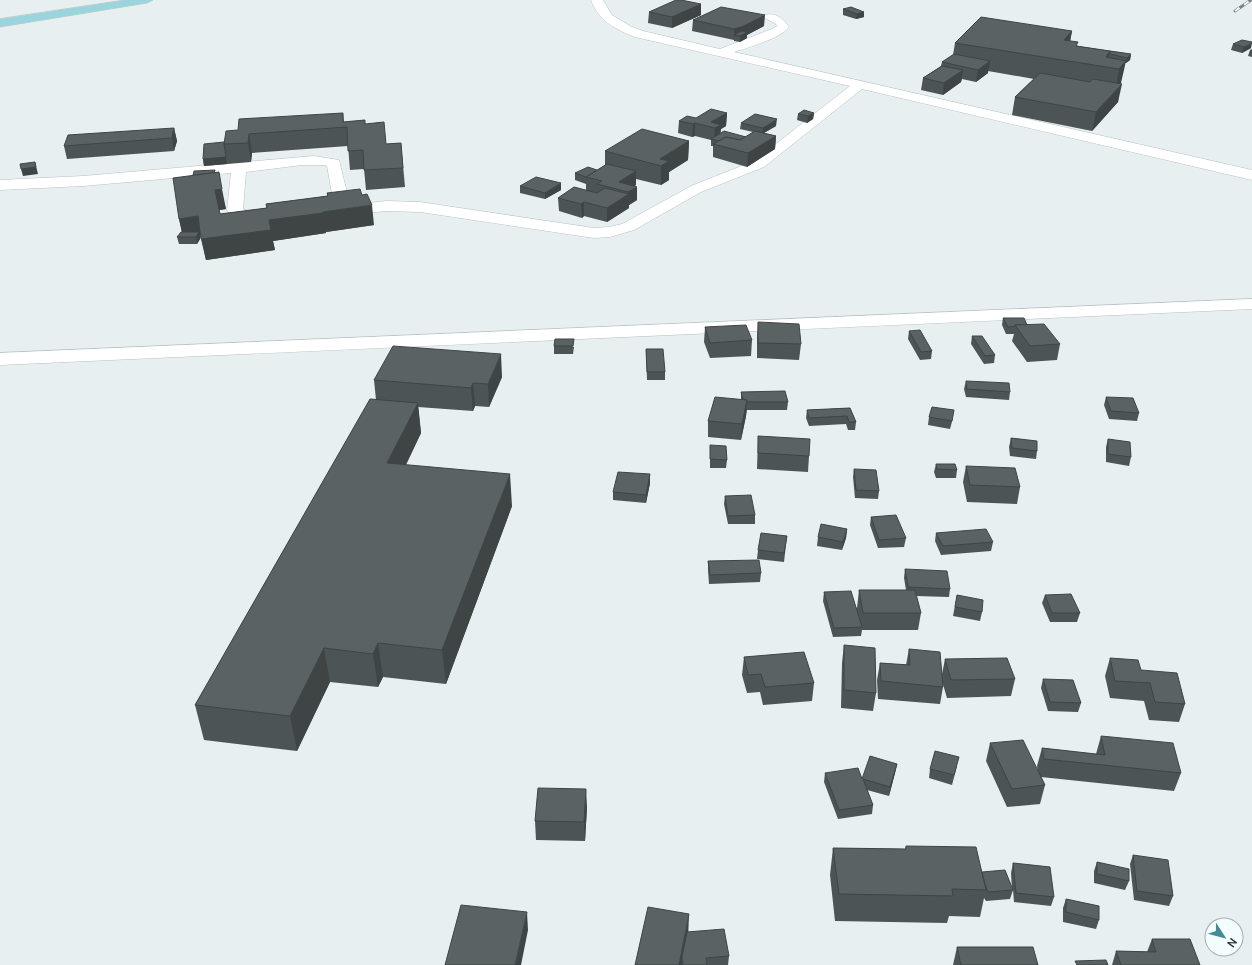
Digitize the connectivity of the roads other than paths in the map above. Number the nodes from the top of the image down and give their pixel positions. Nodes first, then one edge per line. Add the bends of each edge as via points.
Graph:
1 (147, 0) edge
2 (596, 0) edge
3 (769, 17) dead end
4 (0, 23) edge
5 (720, 53) junction
6 (861, 84) junction
7 (240, 168) junction
8 (1252, 176) edge
9 (0, 185) edge
10 (282, 215) edge
11 (1252, 304) edge
12 (0, 358) edge

1 - 4 main road
2 - 5 street via 599,10 616,25 639,34
3 - 5 street via 780,22 783,27
5 - 6 street
6 - 7 street via 759,164 696,189 648,217 610,232 594,233 420,207 387,206 335,211 334,163 312,161
6 - 8 street
7 - 9 street via 83,182
7 - 10 street via 235,210 247,216
11 - 12 street

